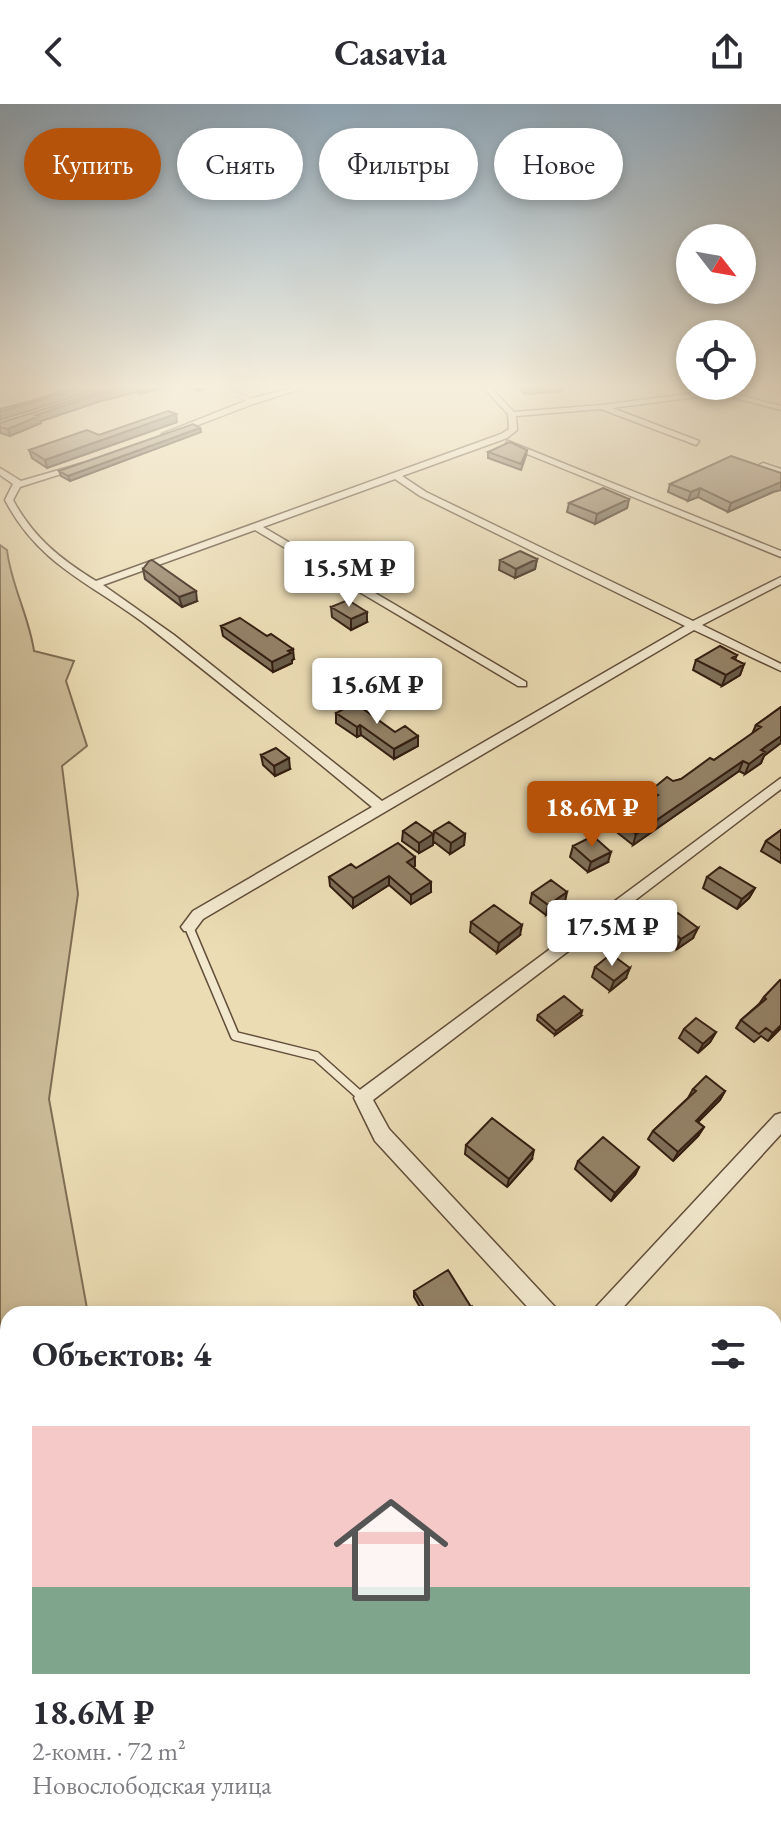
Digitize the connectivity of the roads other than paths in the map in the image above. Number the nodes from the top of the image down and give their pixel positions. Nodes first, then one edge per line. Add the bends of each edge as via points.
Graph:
1 (79, 465) edge
2 (424, 465) edge
3 (565, 465) edge
4 (763, 465) edge
5 (0, 471) edge
6 (781, 472) edge
7 (398, 477) junction
8 (19, 485) junction
9 (255, 526) junction
10 (781, 554) edge
11 (781, 580) edge
12 (96, 584) junction
13 (692, 626) junction
14 (781, 668) edge
15 (522, 684) dead end
16 (781, 782) edge
17 (382, 808) junction
18 (189, 927) joint
19 (363, 1098) junction
20 (781, 1121) edge
21 (541, 1306) edge
22 (610, 1306) edge

1 - 8 street
2 - 7 street
3 - 10 street
4 - 6 street
5 - 8 street
7 - 9 street
7 - 13 street
8 - 12 street via 9,500 35,543 68,570
9 - 12 street
9 - 15 street
11 - 13 street
12 - 17 street
13 - 14 street
13 - 17 street
16 - 19 street
17 - 18 street via 198,915
18 - 19 lane via 235,1036 316,1056
19 - 21 street via 382,1135
20 - 22 street

